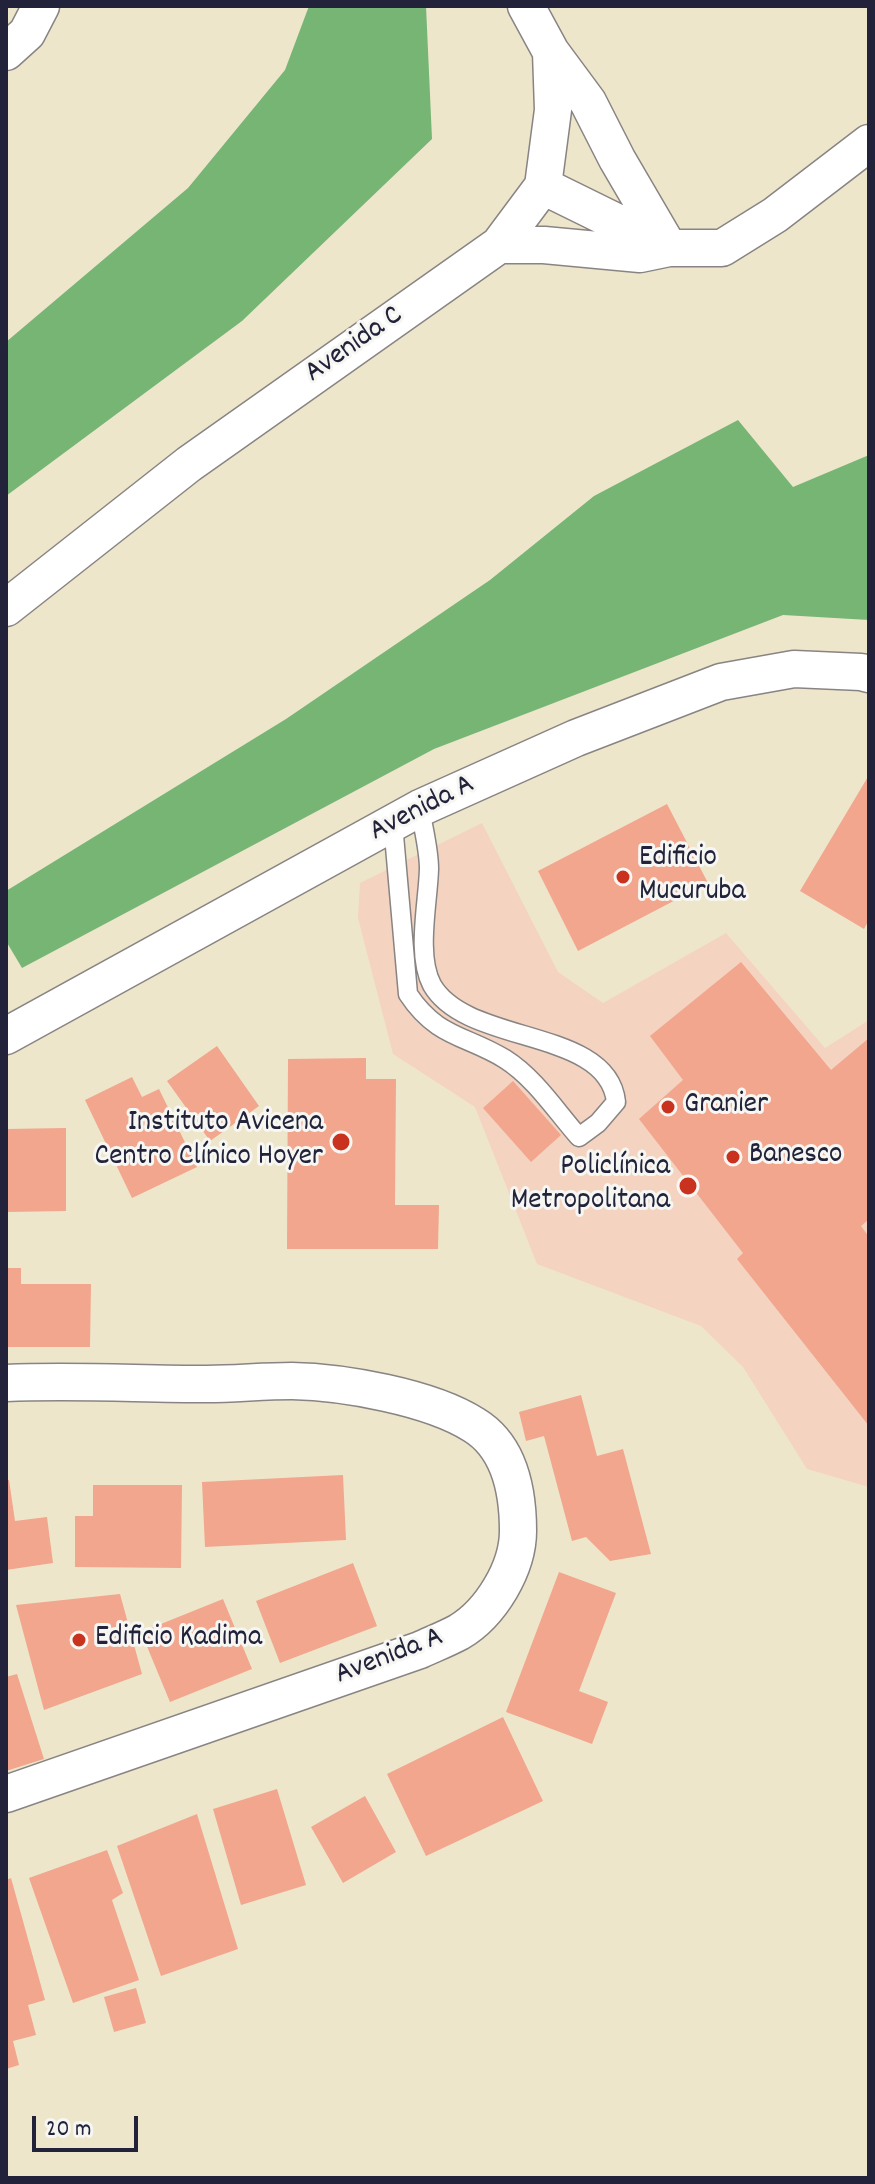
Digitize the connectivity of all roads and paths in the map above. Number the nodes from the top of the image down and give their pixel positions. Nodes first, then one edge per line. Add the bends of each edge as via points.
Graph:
1 (41, 6) edge
2 (526, 6) edge
3 (6, 52) edge
4 (551, 52) junction
5 (869, 143) edge
6 (543, 186) junction
7 (499, 245) junction
8 (669, 248) junction
9 (6, 608) edge
10 (869, 674) edge
11 (406, 816) junction
12 (6, 1036) edge
13 (6, 1383) edge
14 (6, 1794) edge

1 - 3 street via 27,33
2 - 4 street, Avenida C
4 - 6 street, Avenida C via 553,110
4 - 8 street via 588,102
5 - 8 street via 722,248
6 - 7 street, Avenida C
6 - 8 street
7 - 8 street via 640,254
7 - 9 street, Avenida C via 189,464
10 - 11 street, Avenida A via 794,669 721,682 576,738
11 - 11 lane via 429,865 424,960 432,985 444,1000 479,1020 584,1057 601,1069 614,1086 616,1102 579,1137 530,1079 505,1059 452,1036 419,1011 408,994
11 - 12 street, Avenida A
13 - 14 street, Avenida A via 294,1381 377,1391 476,1426 504,1455 518,1499 518,1547 509,1573 492,1600 462,1630 420,1650

